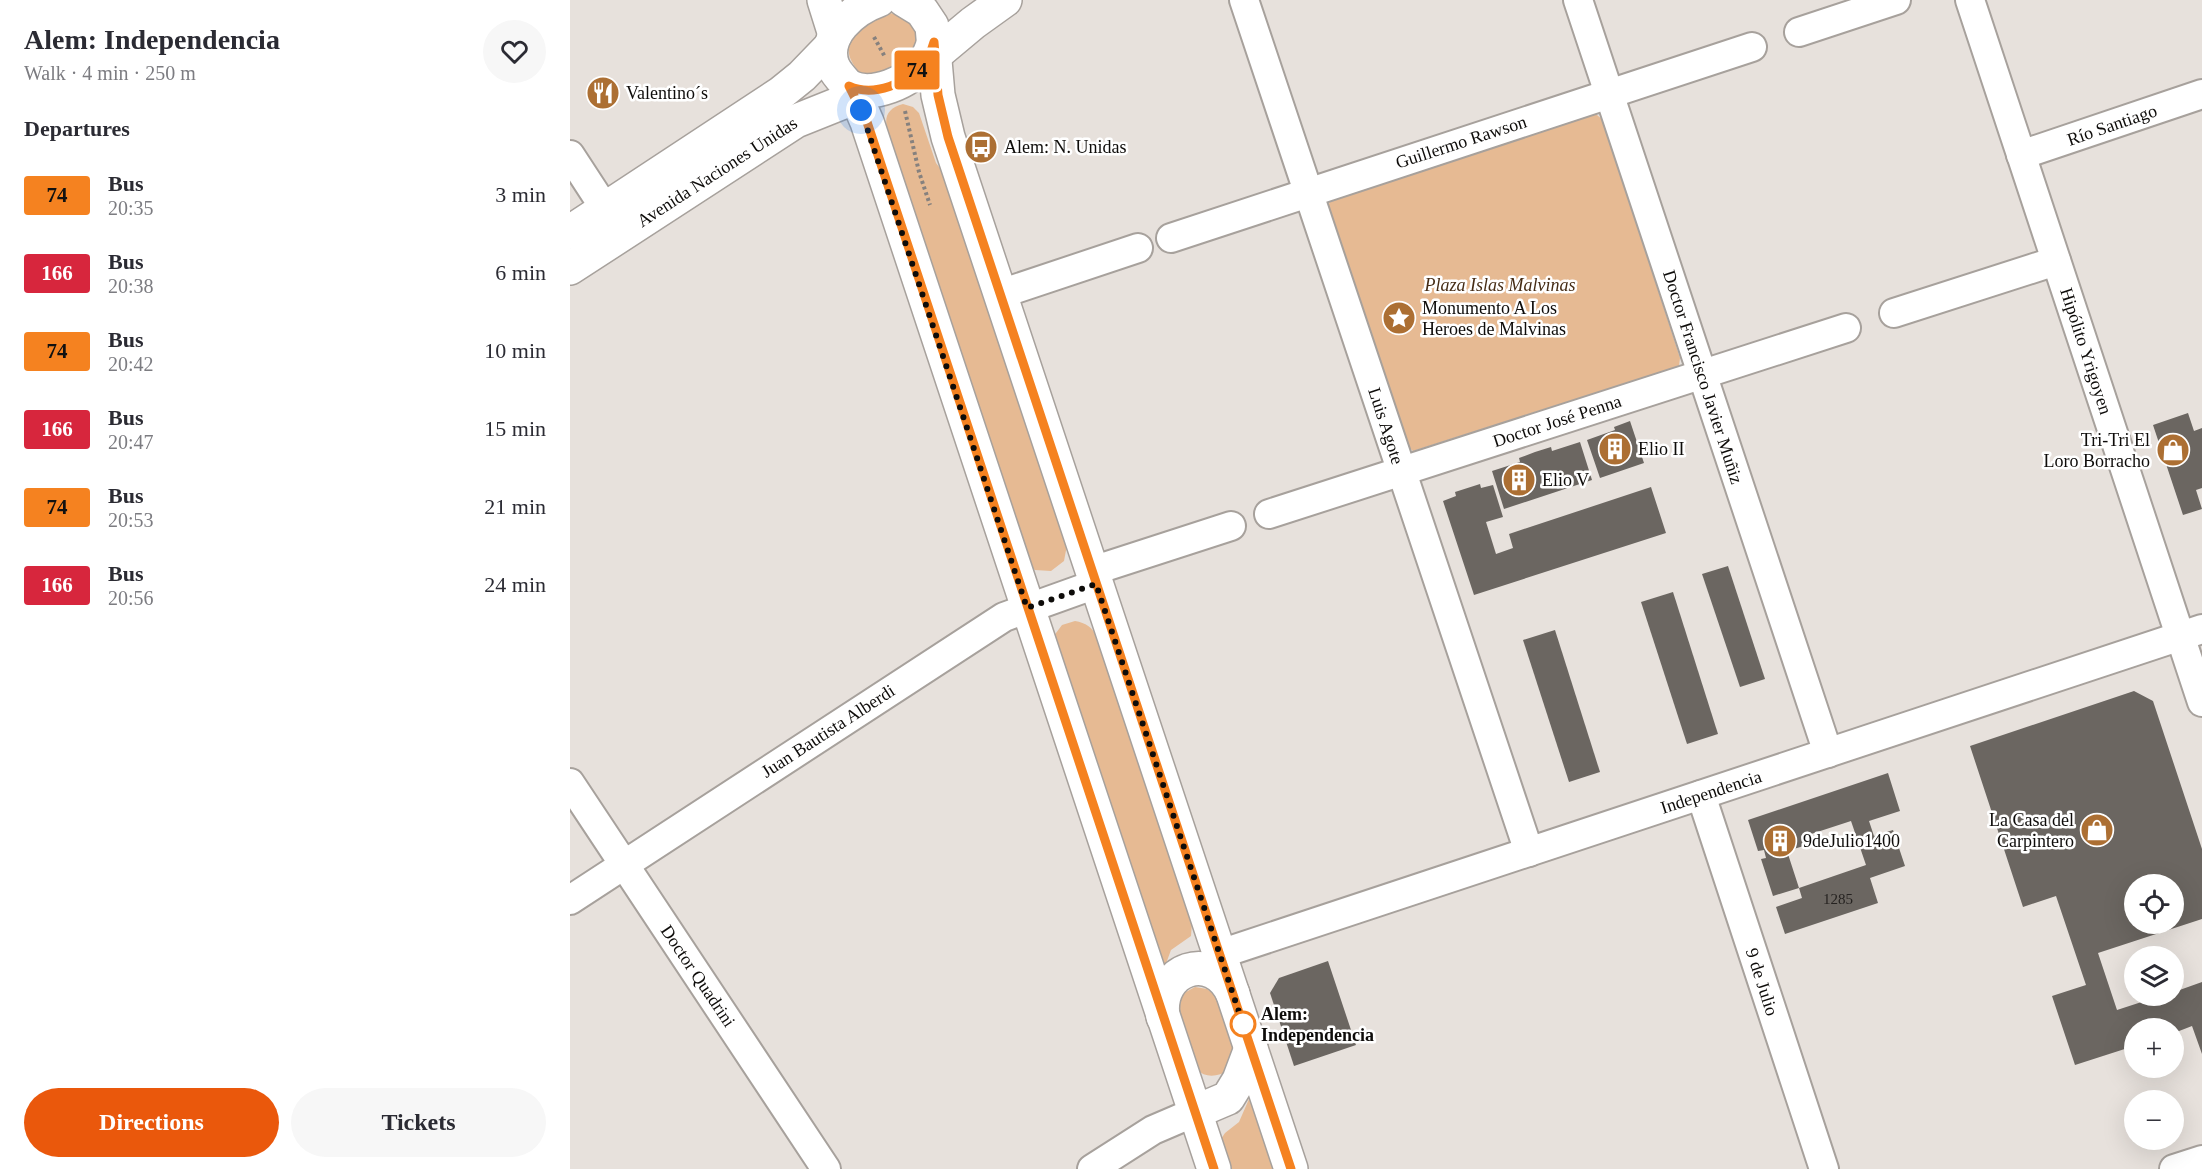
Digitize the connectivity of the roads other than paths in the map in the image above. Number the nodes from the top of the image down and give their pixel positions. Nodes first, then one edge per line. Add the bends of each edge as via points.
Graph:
1 (824, 0) edge
2 (900, 0) edge
3 (1005, 0) edge
4 (1244, 0) edge
5 (1578, 0) edge
6 (1896, 0) edge
7 (1970, 0) edge
8 (1799, 32) dead end
9 (833, 40) junction
10 (1752, 47) dead end
11 (931, 53) junction
12 (859, 91) junction
13 (1610, 94) junction
14 (2202, 94) edge
15 (570, 155) edge
16 (2021, 155) junction
17 (1308, 193) junction
18 (613, 221) junction
19 (570, 232) edge
20 (1171, 238) dead end
21 (1138, 248) dead end
22 (2056, 261) junction
23 (570, 268) edge
24 (1000, 294) junction
25 (1894, 313) dead end
26 (1846, 328) dead end
27 (1702, 374) junction
28 (1401, 471) junction
29 (1269, 514) dead end
30 (1231, 526) dead end
31 (1094, 577) junction
32 (1027, 608) junction
33 (2191, 633) edge
34 (2202, 702) edge
35 (1828, 753) junction
36 (570, 783) edge
37 (1701, 795) junction
38 (1529, 852) junction
39 (624, 864) junction
40 (570, 900) edge
41 (1220, 954) junction
42 (1233, 994) junction
43 (1163, 1017) junction
44 (1251, 1048) junction
45 (1195, 1112) junction
46 (2202, 1160) edge
47 (826, 1169) edge
48 (1092, 1169) edge
49 (1214, 1169) edge
50 (1291, 1169) edge
51 (1824, 1169) edge
52 (2174, 1169) edge

1 - 9 main road
2 - 9 main road via 858,10
2 - 11 main road via 928,18 932,26
3 - 11 main road
4 - 17 street, Luis Agote
5 - 13 street, Doctor Francisco Javier Muñiz
6 - 8 street
7 - 16 street, Hipólito Yrigoyen
9 - 12 main road via 832,65 842,80
9 - 18 main road, Avenida Naciones Unidas via 802,76
10 - 13 street, Guillermo Rawson
11 - 12 main road via 905,78
11 - 24 main road via 948,137
12 - 18 main road, Avenida Naciones Unidas
12 - 32 main road
13 - 17 street, Guillermo Rawson
13 - 27 street, Doctor Francisco Javier Muñiz
14 - 16 street, Río Santiago
15 - 18 street
16 - 22 street, Hipólito Yrigoyen
17 - 20 street, Guillermo Rawson
17 - 28 street, Luis Agote
18 - 19 main road, Avenida Naciones Unidas
18 - 23 main road, Avenida Naciones Unidas
21 - 24 street
22 - 25 street
22 - 33 street, Hipólito Yrigoyen
24 - 31 main road
26 - 27 street, Doctor José Penna
27 - 28 street, Doctor José Penna
27 - 35 street, Doctor Francisco Javier Muñiz
28 - 29 street, Doctor José Penna
28 - 38 street, Luis Agote
30 - 31 street
31 - 32 street, Juan Bautista Alberdi
31 - 41 main road
32 - 39 street, Juan Bautista Alberdi via 1004,617
32 - 43 main road
33 - 34 street, Hipólito Yrigoyen
33 - 35 street, Independencia
35 - 37 street, Independencia
36 - 39 street, Doctor Quadrini
37 - 38 street, Independencia
37 - 51 street, 9 de Julio
38 - 41 street, Independencia
39 - 40 street, Juan Bautista Alberdi
39 - 47 street, Doctor Quadrini
41 - 42 main road
42 - 43 main road via 1215,973 1187,970 1165,988
42 - 44 main road
43 - 45 main road
44 - 45 main road via 1228,1098
44 - 50 main road
45 - 48 street via 1153,1130
45 - 49 main road
46 - 52 street

